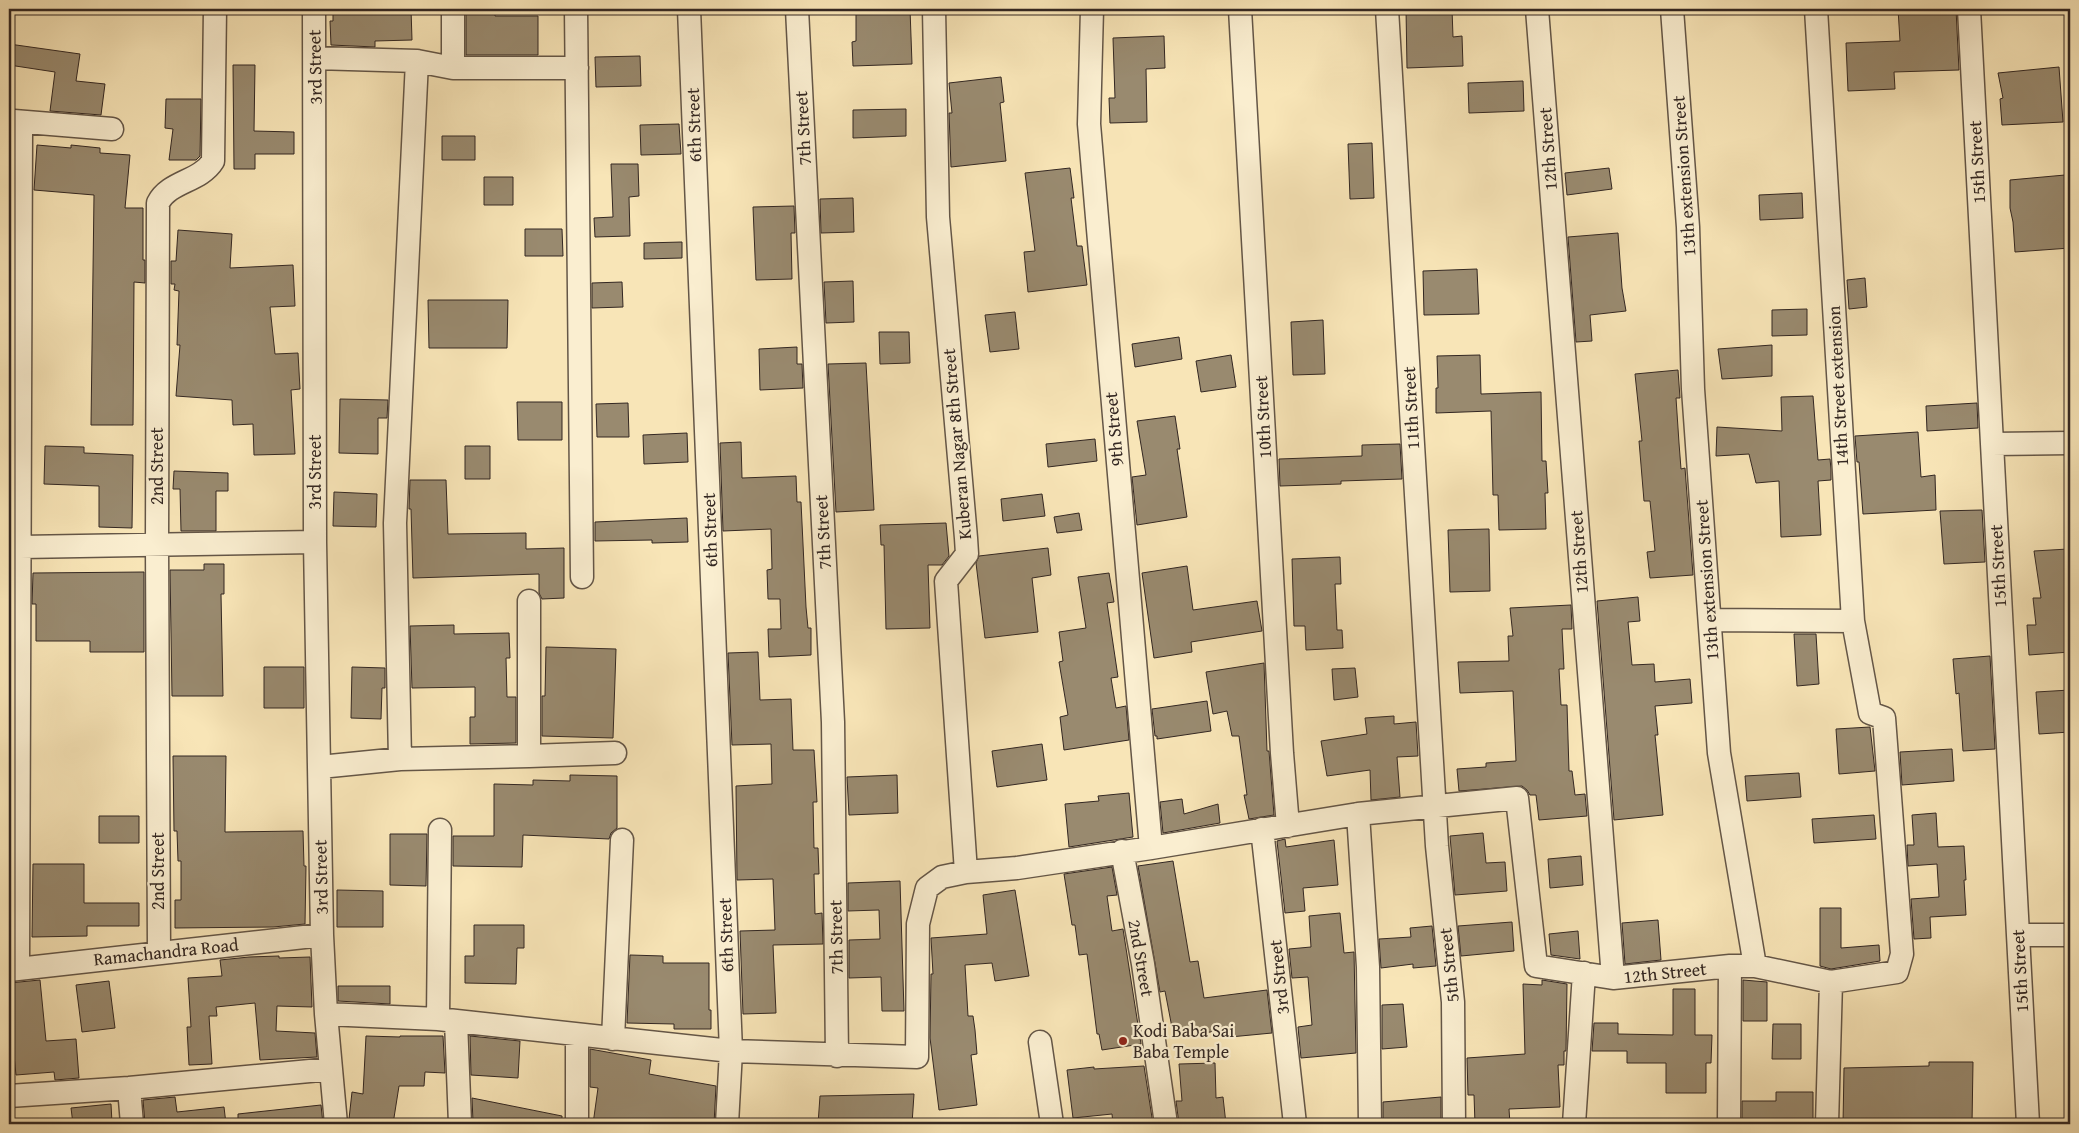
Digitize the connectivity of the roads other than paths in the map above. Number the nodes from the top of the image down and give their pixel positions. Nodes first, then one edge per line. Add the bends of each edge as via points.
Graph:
1 (215, 9) edge
2 (314, 9) edge
3 (453, 9) edge
4 (576, 9) edge
5 (689, 9) edge
6 (797, 9) edge
7 (934, 9) edge
8 (1092, 9) edge
9 (1240, 9) edge
10 (1387, 9) edge
11 (1537, 9) edge
12 (1672, 9) edge
13 (1816, 9) edge
14 (1969, 9) edge
15 (315, 58) junction
16 (417, 62) junction
17 (453, 68) junction
18 (578, 68) junction
19 (11, 121) edge
20 (112, 129) dead end
21 (2070, 443) edge
22 (1992, 444) junction
23 (315, 542) junction
24 (157, 545) junction
25 (21, 547) junction
26 (582, 577) dead end
27 (529, 601) dead end
28 (1710, 620) junction
29 (1852, 621) junction
30 (615, 753) dead end
31 (529, 756) junction
32 (400, 759) junction
33 (320, 767) junction
34 (1435, 806) junction
35 (1358, 814) junction
36 (1288, 826) junction
37 (1262, 829) junction
38 (440, 830) dead end
39 (622, 840) dead end
40 (1151, 848) junction
41 (1122, 851) junction
42 (966, 872) junction
43 (2018, 935) junction
44 (2070, 935) edge
45 (322, 936) junction
46 (159, 952) junction
47 (1730, 966) junction
48 (1755, 966) junction
49 (13, 969) edge
50 (1584, 973) junction
51 (1612, 978) junction
52 (1831, 982) junction
53 (326, 1014) junction
54 (447, 1020) junction
55 (577, 1036) junction
56 (613, 1039) junction
57 (1040, 1042) dead end
58 (731, 1051) junction
59 (837, 1056) junction
60 (331, 1069) junction
61 (129, 1088) junction
62 (9, 1096) edge
63 (132, 1124) edge
64 (336, 1124) edge
65 (460, 1124) edge
66 (577, 1124) edge
67 (726, 1124) edge
68 (1052, 1124) edge
69 (1166, 1124) edge
70 (1295, 1124) edge
71 (1370, 1124) edge
72 (1454, 1124) edge
73 (1574, 1124) edge
74 (1729, 1124) edge
75 (1827, 1124) edge
76 (2028, 1124) edge

1 - 24 street, 2nd Street via 213,161 201,174 163,194 158,203
2 - 15 street, 3rd Street
3 - 17 street
4 - 18 street
5 - 58 street, 6th Street
6 - 59 street, 7th Street via 833,722
7 - 42 street, Kuberan Nagar 8th Street via 938,217 966,538 966,554 946,581
8 - 40 street, 9th Street via 1089,124
9 - 36 street, 10th Street
10 - 34 street, 11th Street
11 - 51 street, 12th Street
12 - 28 street, 13th extension Street via 1688,227 1693,389
13 - 29 street, 14th Street extension
14 - 22 street, 15th Street
15 - 16 street
15 - 23 street, 3rd Street
16 - 17 street
16 - 32 street via 395,523
17 - 18 street
18 - 26 street
19 - 20 street
19 - 25 street via 21,130
21 - 22 street
22 - 43 street, 15th Street
23 - 24 street
23 - 33 street, 3rd Street
24 - 25 street
24 - 46 street, 2nd Street
25 - 49 street
27 - 31 street
28 - 29 street
28 - 48 street, 13th extension Street via 1719,753
29 - 52 street, 14th Street extension via 1870,714 1884,718 1902,954 1897,972
30 - 31 street
31 - 32 street
32 - 33 street
33 - 45 street, 3rd Street
34 - 35 street
34 - 50 street via 1517,798 1536,966
34 - 72 street, 5th Street via 1453,1002
35 - 36 street
35 - 71 street via 1368,967
36 - 37 street
37 - 40 street
37 - 70 street, 3rd Street
38 - 54 street
39 - 56 street
40 - 41 street
41 - 42 street via 1017,868
41 - 69 street, 2nd Street via 1143,964
42 - 59 street via 942,877 927,888 922,902 918,924 917,1057
43 - 44 street
43 - 76 street, 15th Street
45 - 46 street, Ramachandra Road
45 - 53 street, 3rd Street
46 - 49 street, Ramachandra Road
47 - 48 street
47 - 51 street, 12th Street
47 - 74 street
48 - 52 street
50 - 51 street
50 - 73 street
52 - 75 street
53 - 54 street
53 - 60 street, 3rd Street
54 - 55 street
54 - 65 street
55 - 56 street
55 - 66 street
56 - 58 street
57 - 68 street
58 - 59 street
58 - 67 street, 6th Street
60 - 61 street
60 - 64 street, 3rd Street
61 - 62 street
61 - 63 street

